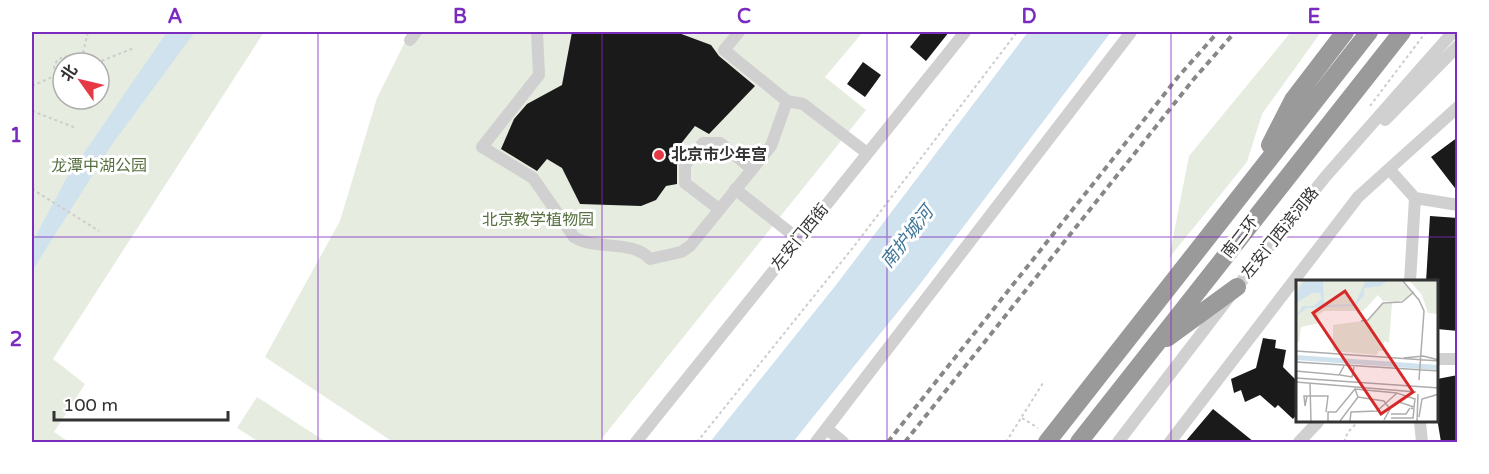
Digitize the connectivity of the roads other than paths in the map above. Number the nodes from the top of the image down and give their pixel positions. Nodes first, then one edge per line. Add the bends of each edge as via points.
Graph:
1 (537, 32) edge
2 (739, 32) edge
3 (965, 32) edge
4 (1131, 32) edge
5 (1345, 32) edge
6 (1369, 32) edge
7 (1402, 32) edge
8 (1453, 32) edge
9 (1458, 46) edge
10 (787, 101) junction
11 (1458, 107) edge
12 (867, 153) junction
13 (752, 169) junction
14 (1389, 169) junction
15 (1326, 176) junction
16 (1250, 183) junction
17 (735, 189) junction
18 (1415, 198) junction
19 (1458, 205) edge
20 (719, 209) junction
21 (798, 239) junction
22 (1410, 280) edge
23 (1237, 287) junction
24 (1149, 352) junction
25 (1438, 359) edge
26 (1458, 359) edge
27 (1317, 423) edge
28 (1420, 423) edge
29 (827, 429) junction
30 (1042, 435) edge
31 (636, 442) edge
32 (816, 442) edge
33 (843, 442) edge
34 (1079, 442) edge
35 (1118, 442) edge
36 (1170, 442) edge
37 (1299, 442) edge
38 (1422, 442) edge

1 - 20 street via 538,75 482,147 532,178 567,232 583,243 627,248 650,259 686,250
2 - 10 street via 724,50
3 - 12 street, 左安门西街
4 - 29 street
5 - 16 highway via 1293,100
6 - 16 highway, 南二环
7 - 24 highway, 南二环
8 - 15 street, 左安门西滨河路
9 - 15 street
10 - 12 street via 803,104
10 - 13 street via 771,146
11 - 14 street
12 - 21 street, 左安门西街
13 - 17 street
13 - 20 street via 720,143 703,143 697,150 685,165 685,183
14 - 18 street
14 - 36 street via 1358,197
15 - 23 street, 左安门西滨河路
16 - 30 highway, 南二环
17 - 20 street
17 - 21 street
18 - 19 street
18 - 22 street
21 - 31 street, 左安门西街
23 - 24 highway
23 - 35 street, 左安门西滨河路
24 - 34 highway, 南二环
25 - 26 street
27 - 37 street
28 - 38 street
29 - 32 street
29 - 33 street

